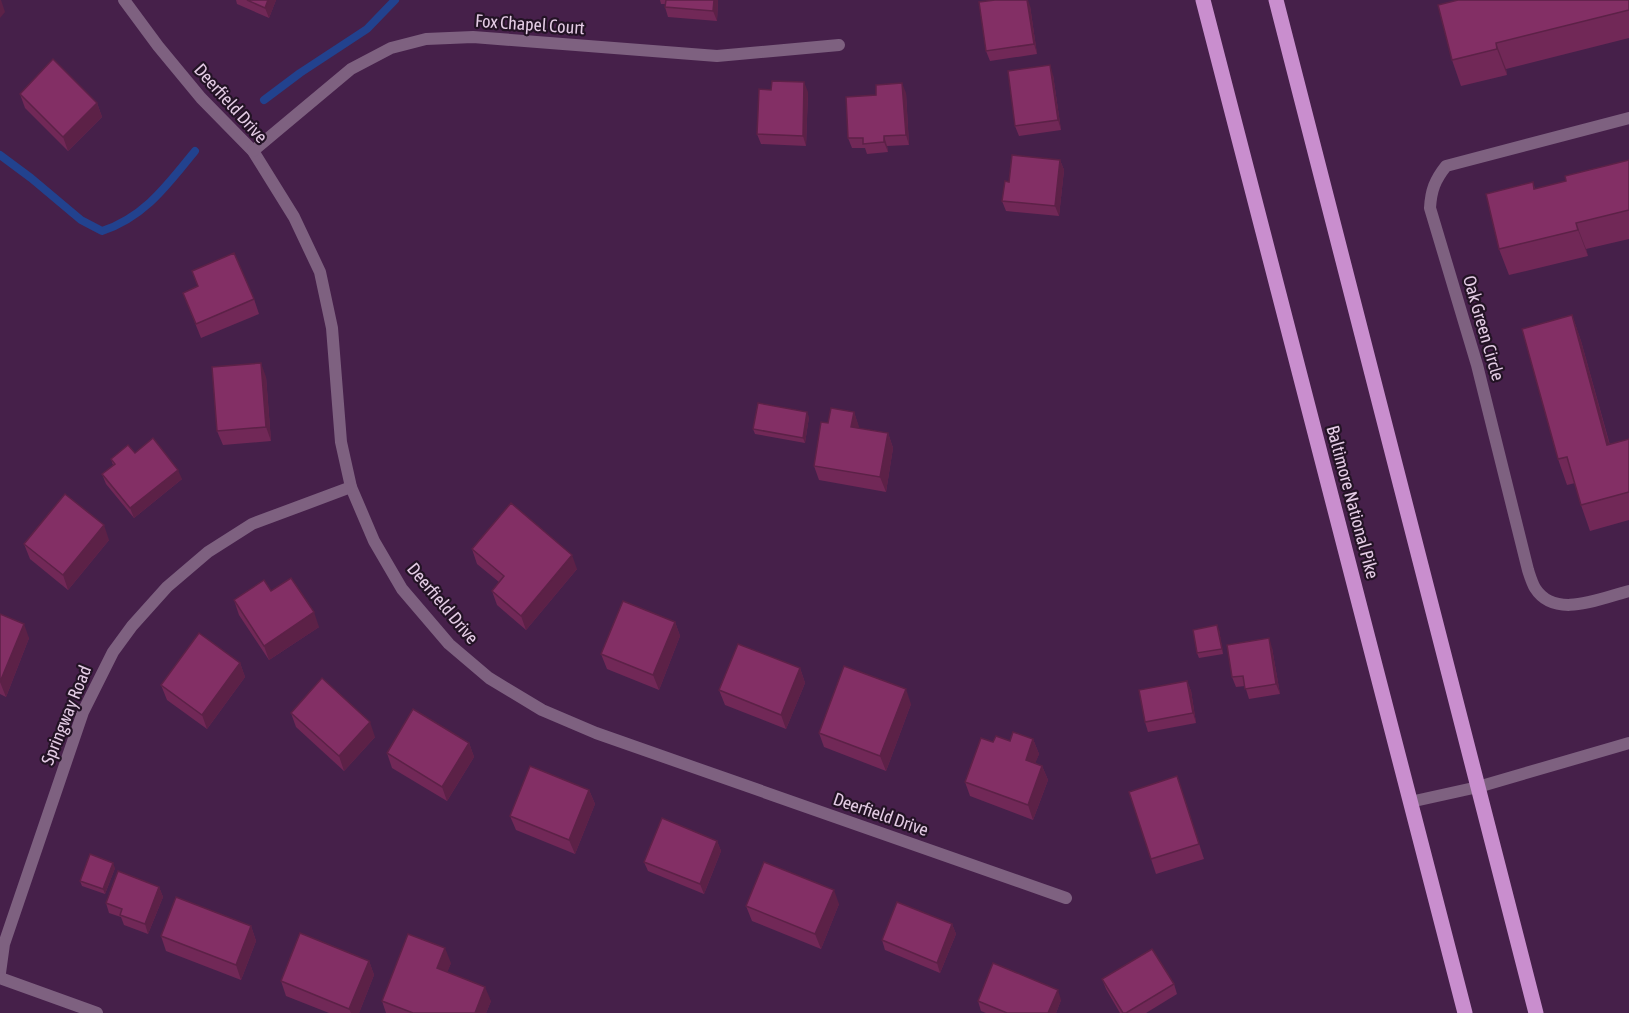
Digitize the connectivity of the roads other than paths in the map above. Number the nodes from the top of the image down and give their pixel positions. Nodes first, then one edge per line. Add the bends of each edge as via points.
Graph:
1 (124, 0) edge
2 (1203, 0) edge
3 (1276, 0) edge
4 (839, 45) dead end
5 (1629, 118) edge
6 (253, 151) junction
7 (351, 487) junction
8 (1629, 591) edge
9 (1629, 744) edge
10 (1478, 787) junction
11 (1410, 802) junction
12 (1066, 898) dead end
13 (0, 973) edge
14 (0, 978) edge
15 (97, 1013) edge
16 (1465, 1013) edge
17 (1536, 1013) edge

1 - 6 street, Deerfield Drive via 201,98
2 - 11 main road, Baltimore National Pike
3 - 10 main road
4 - 6 street, Fox Chapel Court via 717,56 473,37 426,39 391,48 351,69
5 - 8 street, Oak Green Circle via 1446,166 1431,191 1430,208 1477,365 1535,589 1546,600 1564,606
6 - 7 street, Deerfield Drive via 294,217 320,272 332,328 341,442
7 - 12 street, Deerfield Drive via 374,541 402,589 449,644 489,678 542,710 596,733
7 - 13 street, Springway Road via 252,524 208,552 167,587 113,652 82,712 4,944
9 - 10 street
10 - 11 street
10 - 17 main road
11 - 16 main road, Baltimore National Pike
14 - 15 street

